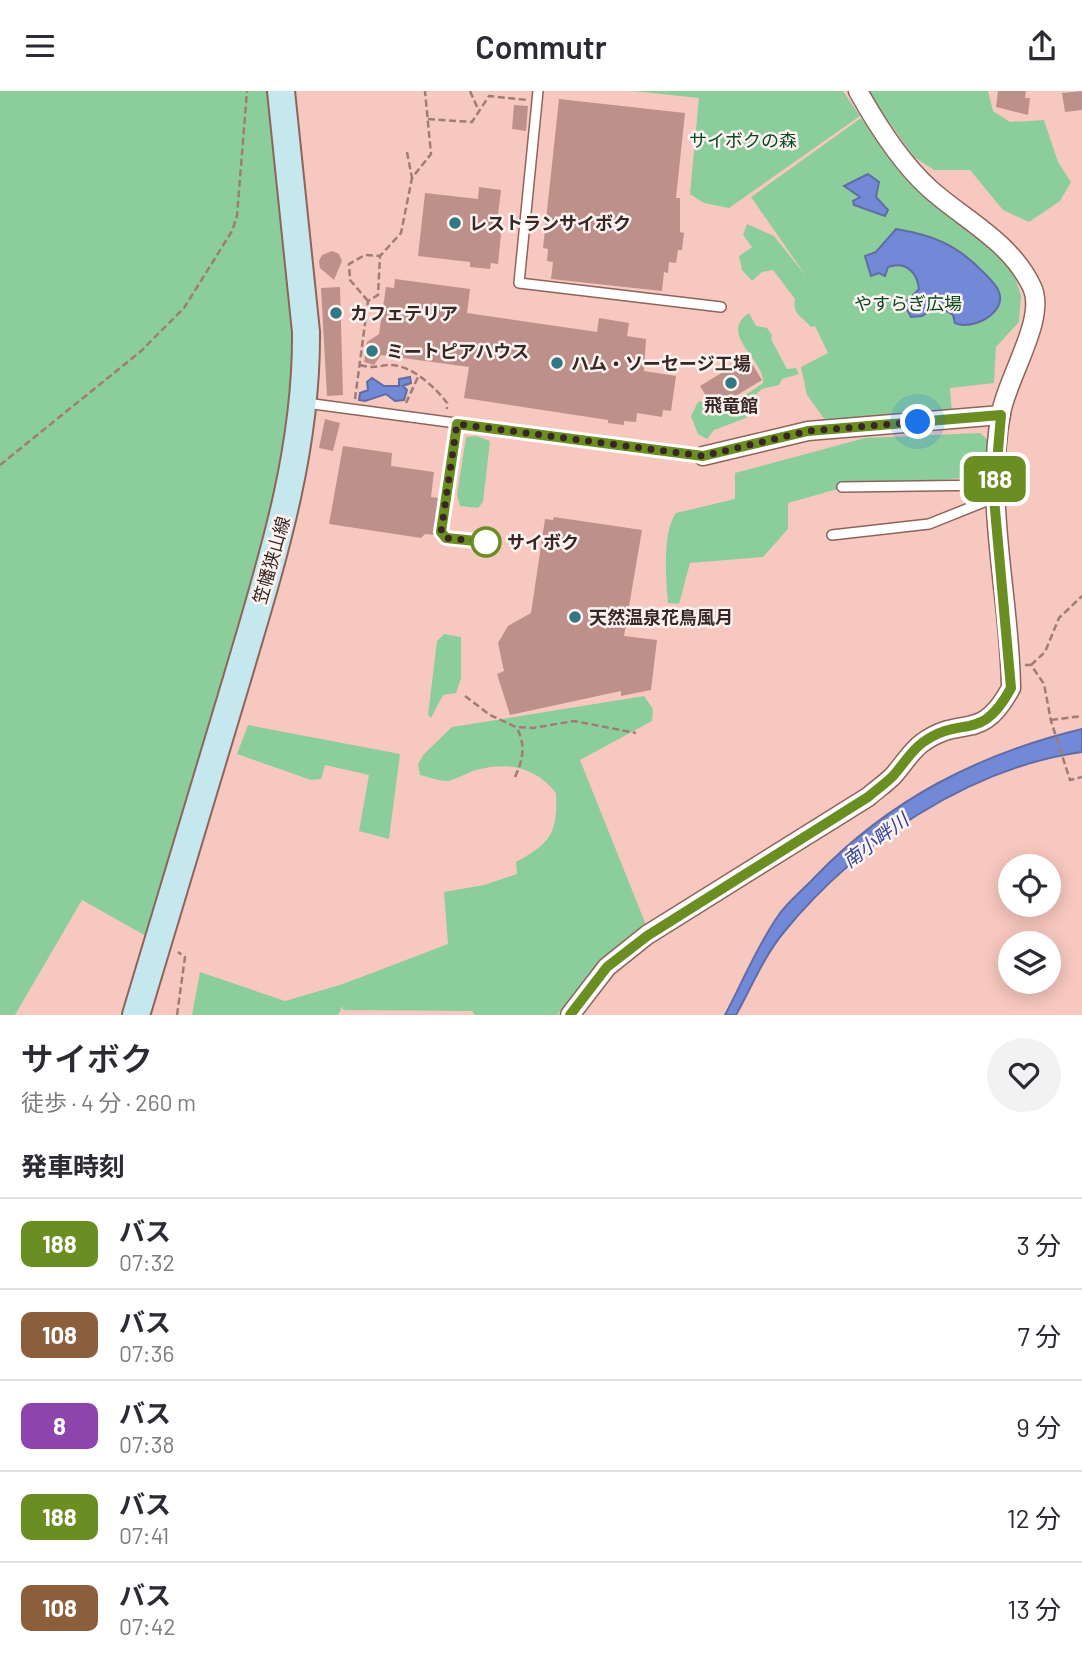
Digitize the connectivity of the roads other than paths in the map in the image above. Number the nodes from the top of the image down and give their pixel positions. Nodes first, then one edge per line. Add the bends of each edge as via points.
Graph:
1 (281, 91) edge
2 (858, 91) edge
3 (537, 96) edge
4 (720, 307) dead end
5 (303, 403) junction
6 (1001, 415) junction
7 (457, 424) junction
8 (703, 456) joint
9 (842, 487) dead end
10 (994, 491) junction
11 (832, 535) dead end
12 (486, 542) dead end
13 (136, 1015) edge
14 (570, 1015) edge

1 - 5 main road, 笠幡狭山線 via 304,302
2 - 6 street via 873,118 928,187 1003,245 1034,291 1036,315 1014,367
3 - 4 lane via 519,283
5 - 7 lane
5 - 13 main road, 笠幡狭山線 via 284,516
6 - 8 street via 808,431
6 - 10 street
7 - 8 lane
7 - 12 lane via 441,532 446,538
9 - 10 lane
10 - 11 lane via 929,524
10 - 14 street via 1011,664 1011,688 999,710 986,723 941,733 921,743 868,797 647,936 607,967

